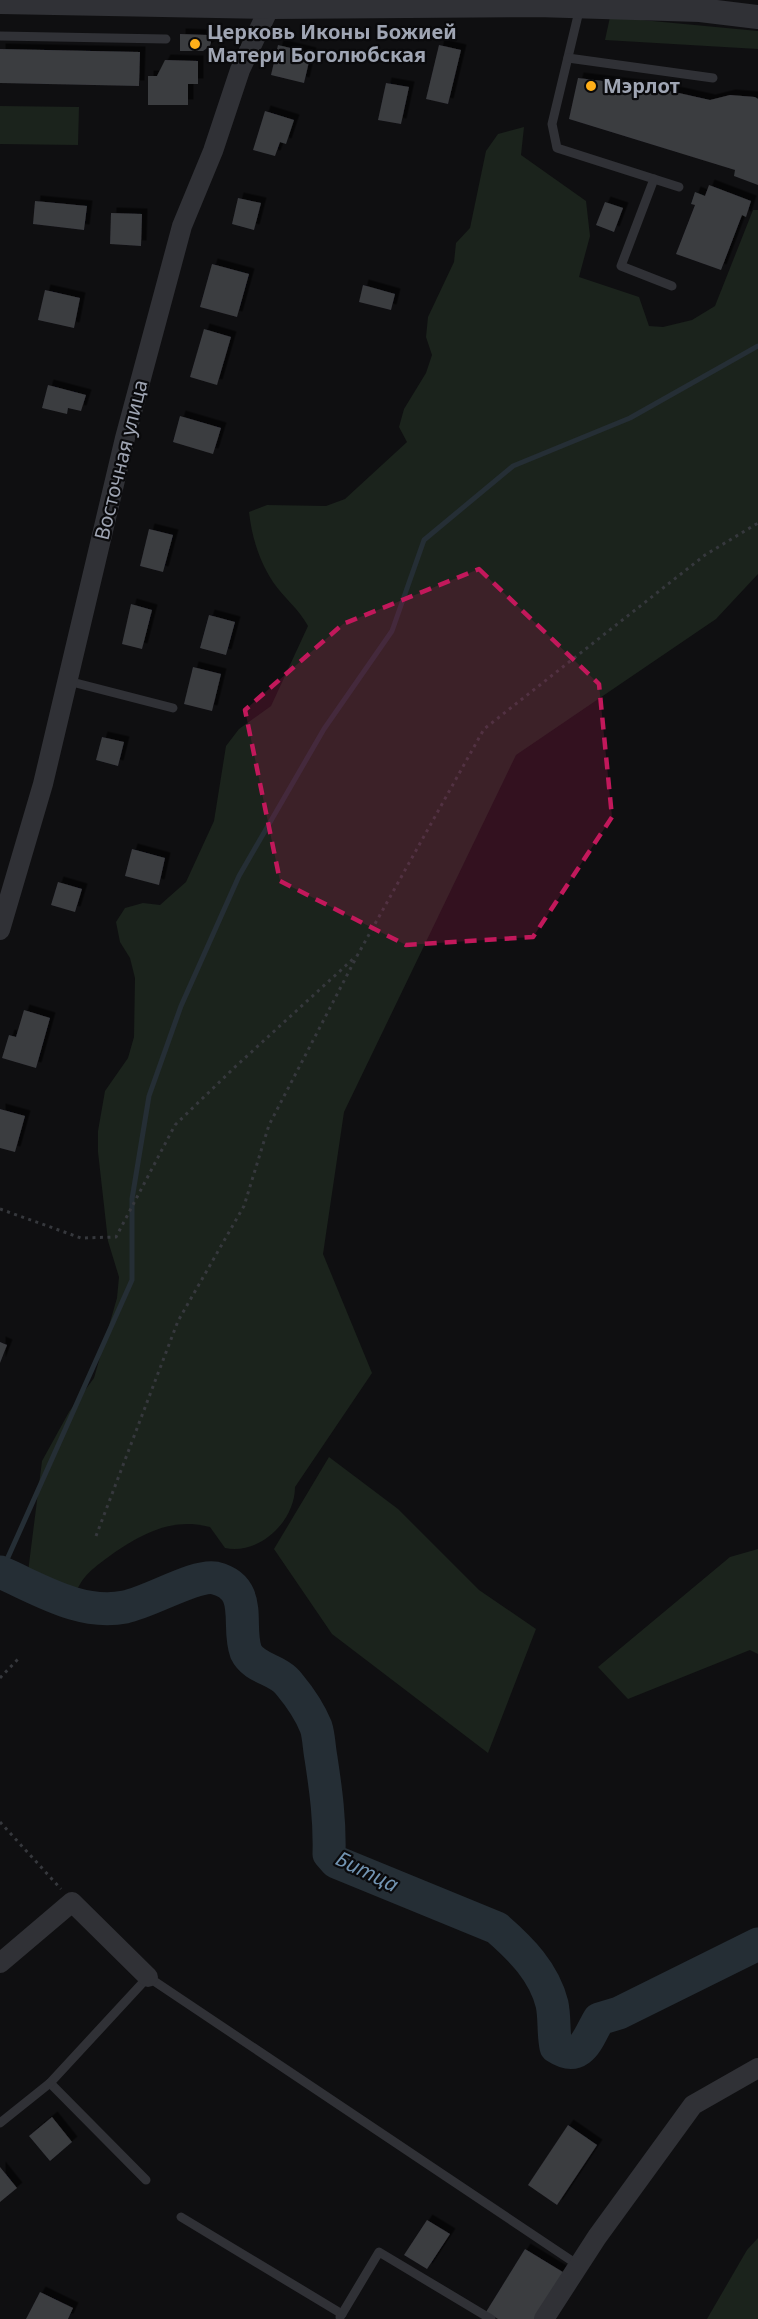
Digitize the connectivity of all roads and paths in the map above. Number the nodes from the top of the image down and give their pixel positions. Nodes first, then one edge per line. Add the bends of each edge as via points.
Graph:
1 (0, 2) edge
2 (273, 3) edge
3 (538, 3) edge
4 (579, 7) junction
5 (758, 17) edge
6 (0, 36) edge
7 (166, 39) dead end
8 (568, 58) junction
9 (713, 78) dead end
10 (654, 179) junction
11 (679, 187) dead end
12 (672, 286) dead end
13 (758, 523) edge
14 (68, 681) junction
15 (173, 708) dead end
16 (0, 930) edge
17 (357, 956) junction
18 (0, 1209) edge
19 (96, 1536) dead end
20 (19, 1658) dead end
21 (0, 1678) edge
22 (0, 1822) edge
23 (72, 1902) junction
24 (0, 1963) edge
25 (148, 1977) junction
26 (758, 2068) edge
27 (50, 2083) junction
28 (0, 2123) edge
29 (146, 2180) dead end
30 (181, 2217) dead end
31 (578, 2265) junction
32 (340, 2317) edge
33 (491, 2319) edge
34 (544, 2319) edge

1 - 2 street
2 - 3 street
2 - 14 street, Восточная улица via 240,70 182,226
3 - 4 street
4 - 5 street via 709,10
4 - 8 lane
6 - 7 lane
8 - 9 lane
8 - 10 lane via 552,124 557,148
10 - 11 lane
10 - 12 lane via 621,266
13 - 17 path via 705,555 484,729
14 - 15 lane
14 - 16 street, Восточная улица via 43,784
17 - 18 path via 176,1125 116,1237 81,1238
17 - 19 path via 269,1125 244,1206 178,1321
20 - 21 path
22 - 23 path
23 - 24 street
23 - 25 street
25 - 27 lane
25 - 31 lane
26 - 31 street via 693,2105
27 - 28 lane
27 - 29 lane
30 - 32 lane
31 - 34 street
32 - 33 lane via 379,2252

